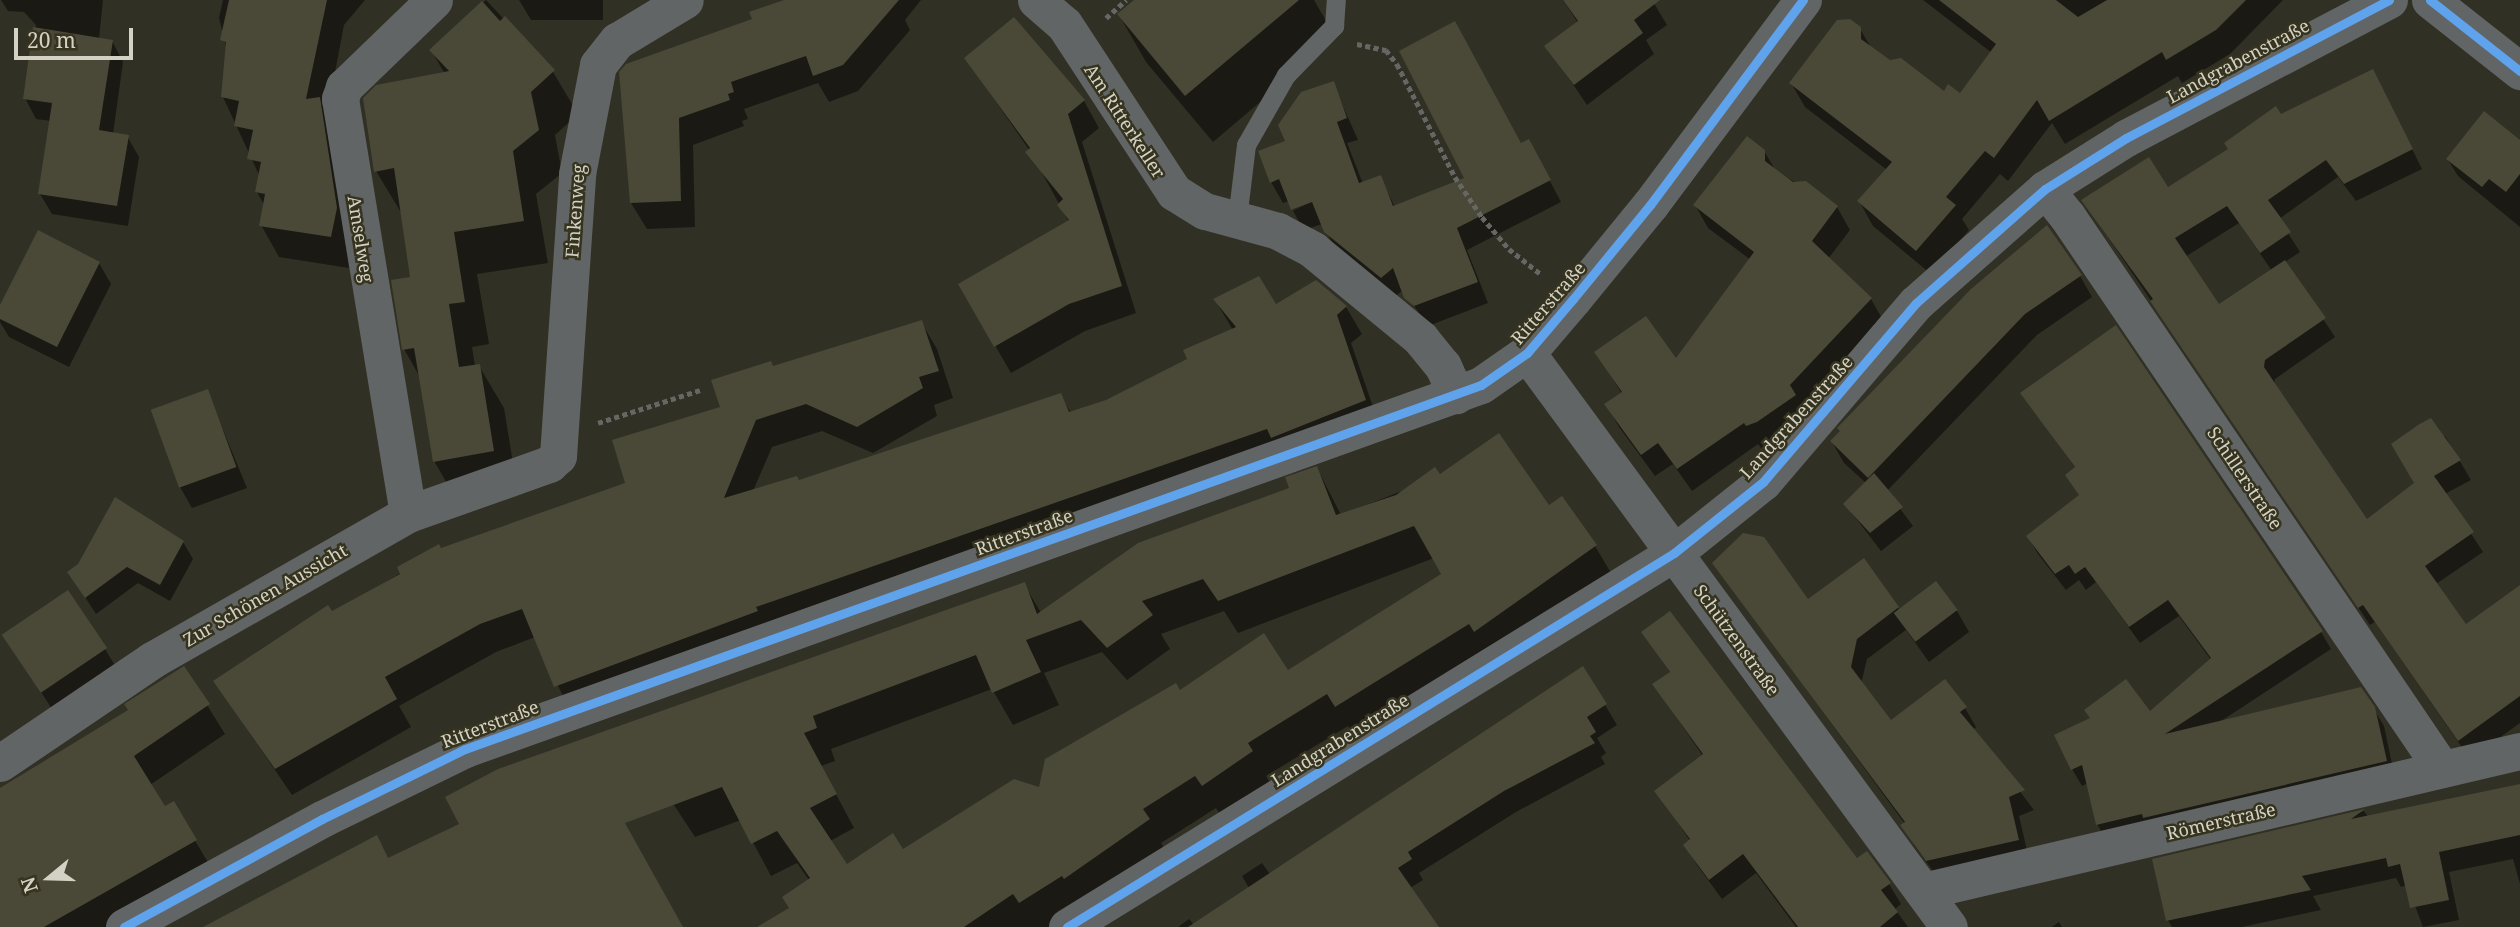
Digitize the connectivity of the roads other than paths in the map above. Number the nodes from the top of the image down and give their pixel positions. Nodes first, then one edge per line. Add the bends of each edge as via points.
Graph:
1 (434, 0) edge
2 (684, 0) edge
3 (1035, 0) edge
4 (1336, 0) edge
5 (1803, 0) edge
6 (2389, 0) edge
7 (2430, 0) edge
8 (2520, 71) edge
9 (2045, 189) junction
10 (1237, 219) junction
11 (1527, 353) junction
12 (1456, 395) junction
13 (549, 464) joint
14 (408, 514) junction
15 (1674, 554) junction
16 (2520, 751) edge
17 (0, 763) edge
18 (2442, 769) junction
19 (1923, 891) junction
20 (173, 916) edge
21 (1080, 923) edge
22 (124, 927) edge
23 (1949, 927) edge

1 - 14 street, Amselweg via 344,88 340,99
2 - 13 street, Finkenweg via 617,41 598,65 577,174 561,447
3 - 10 street, Am Ritterkeller via 1064,24 1163,181 1192,205
4 - 10 lane via 1334,26 1286,75 1254,127 1246,145
5 - 11 street, Ritterstraße via 1650,205
6 - 9 street, Landgrabenstraße via 2126,138
7 - 8 street
9 - 15 street, Landgrabenstraße via 1916,303 1763,482
9 - 18 street, Schillerstraße
10 - 12 street, Am Ritterkeller via 1294,237 1331,263 1420,338 1443,366
11 - 12 street, Ritterstraße via 1481,385
11 - 15 street, Schützenstraße
12 - 20 street, Ritterstraße via 466,748 322,819
13 - 14 street, Zur Schönen Aussicht
14 - 17 street, Zur Schönen Aussicht via 152,660
15 - 19 street, Schützenstraße
15 - 21 street, Landgrabenstraße
16 - 18 street, Römerstraße
18 - 19 street, Römerstraße
19 - 23 street, Schützenstraße
20 - 22 street, Ritterstraße

